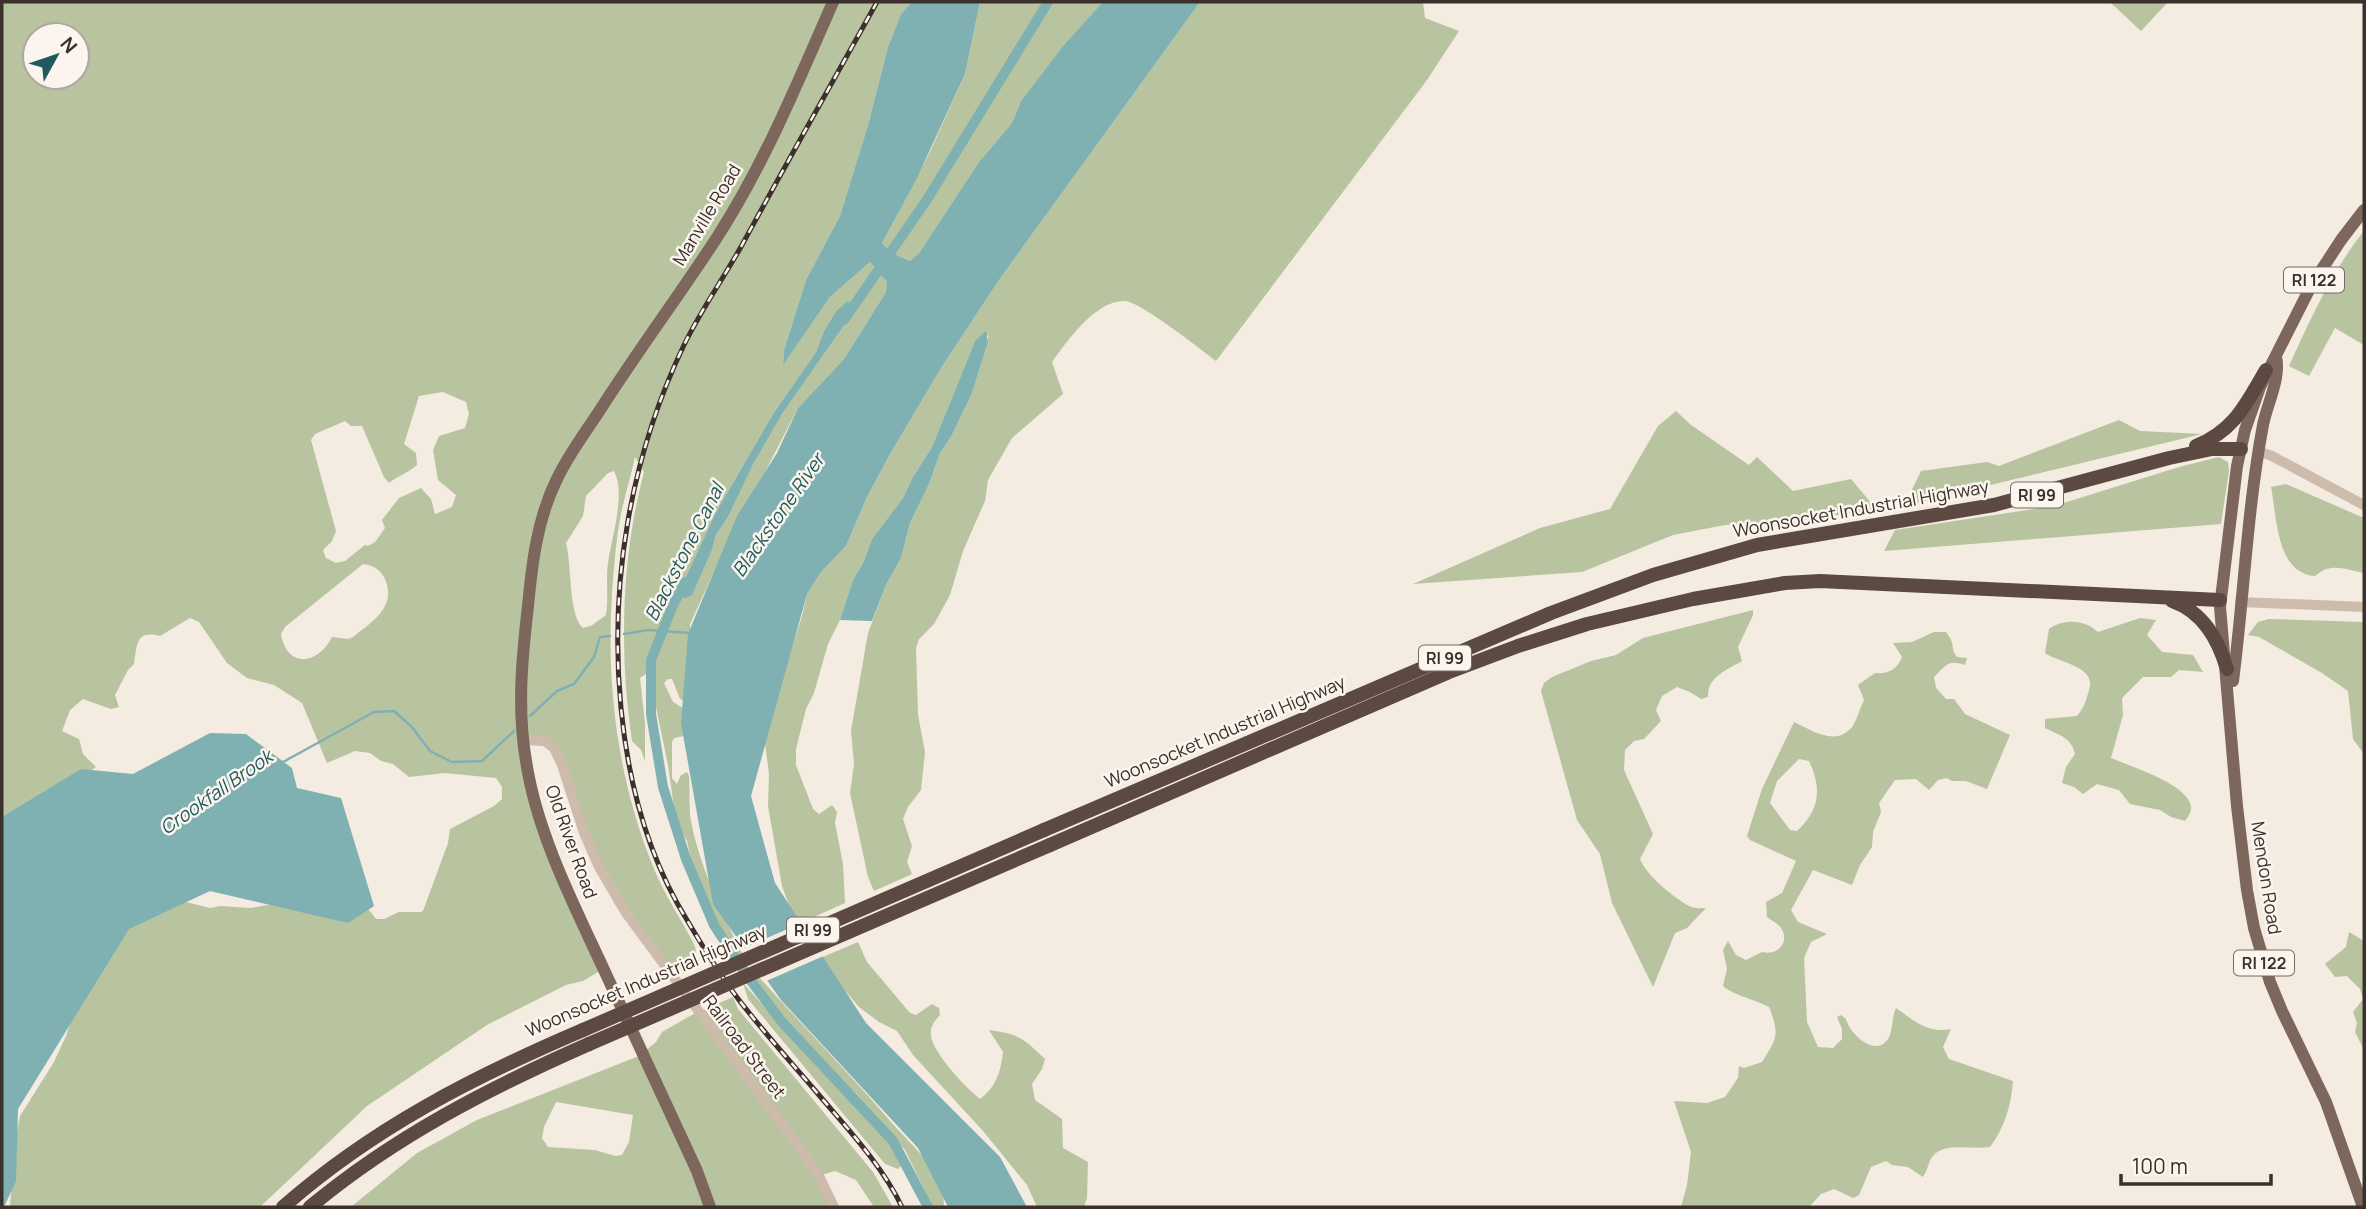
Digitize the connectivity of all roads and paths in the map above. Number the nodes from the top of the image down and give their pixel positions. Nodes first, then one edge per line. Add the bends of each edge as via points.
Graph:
1 (833, 2) edge
2 (2364, 210) edge
3 (2276, 357) junction
4 (2266, 370) junction
5 (584, 432) joint
6 (2241, 449) junction
7 (2259, 452) junction
8 (2169, 458) junction
9 (2364, 505) edge
10 (2147, 597) junction
11 (2220, 600) junction
12 (2240, 602) junction
13 (2364, 607) edge
14 (2227, 669) junction
15 (2230, 702) junction
16 (523, 740) junction
17 (283, 1207) edge
18 (310, 1207) edge
19 (710, 1207) edge
20 (834, 1207) edge
21 (2363, 1207) edge

1 - 5 main road, Manville Road via 792,97 736,206
2 - 3 main road, Mendon Road / RI 122 via 2311,286
3 - 4 main road, Mendon Road / RI 122
3 - 7 main road, Mendon Road / RI 122
4 - 6 main road, Mendon Road / RI 122
4 - 8 highway via 2227,429
5 - 16 main road, Old River Road via 548,498 536,544 520,695
6 - 7 main road, RI 99
6 - 8 highway, Woonsocket Industrial Highway / RI 99 via 2212,449
6 - 11 main road, Mendon Road / RI 122
7 - 9 street
7 - 12 main road, Mendon Road / RI 122
8 - 17 highway, Woonsocket Industrial Highway / RI 99, bridge via 2011,501 1722,554 1582,600 488,1072 419,1109 345,1158
10 - 11 highway, Woonsocket Industrial Highway / RI 99
10 - 14 highway via 2180,604 2198,616 2214,636
10 - 18 highway, Woonsocket Industrial Highway / RI 99, bridge via 1837,581 1785,583 1622,615 1553,635 1438,677 589,1044 445,1114 369,1161
11 - 12 main road, RI 99
11 - 14 main road, Mendon Road / RI 122
12 - 13 street
12 - 15 main road, Mendon Road / RI 122
14 - 15 main road, Mendon Road / RI 122
15 - 21 main road, Mendon Road / RI 122 via 2237,806 2254,928 2281,1011 2326,1102
16 - 19 main road, Old River Road via 530,782 550,844 698,1171
16 - 20 street, Railroad Street via 545,741 554,748 584,833 621,905 799,1147

